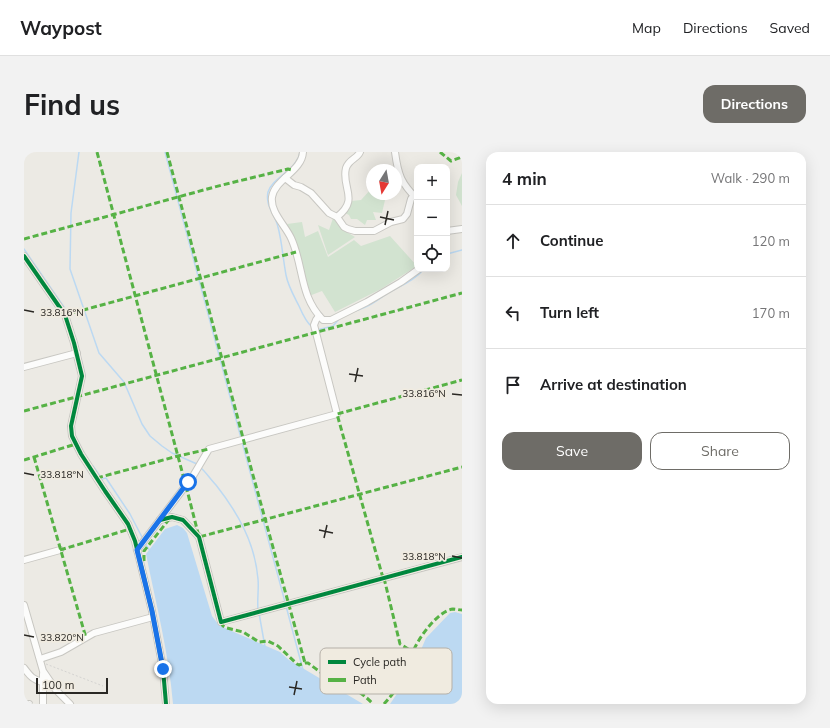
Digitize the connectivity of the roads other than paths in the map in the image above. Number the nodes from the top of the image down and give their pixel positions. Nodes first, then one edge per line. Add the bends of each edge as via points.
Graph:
1 (303, 152) edge
2 (360, 152) edge
3 (395, 152) edge
4 (399, 152) edge
5 (402, 152) edge
6 (285, 178) junction
7 (414, 196) edge
8 (414, 198) edge
9 (338, 217) junction
10 (450, 229) edge
11 (462, 229) edge
12 (24, 256) edge
13 (415, 272) edge
14 (319, 316) junction
15 (77, 353) junction
16 (24, 367) edge
17 (160, 520) junction
18 (60, 550) dead end
19 (137, 550) junction
20 (462, 557) edge
21 (24, 560) edge
22 (24, 605) edge
23 (153, 617) junction
24 (40, 660) junction
25 (24, 668) edge
26 (44, 671) junction
27 (43, 682) junction
28 (24, 704) edge
29 (29, 704) edge
30 (43, 704) edge
31 (70, 704) edge
32 (166, 704) edge

1 - 6 street via 298,164
2 - 9 street via 348,162 345,177 350,196 346,208
3 - 7 street via 400,177
4 - 5 street
6 - 9 street via 311,193 328,213
6 - 14 street via 274,190 273,207 290,237 306,294
8 - 9 street via 403,219 374,230 348,229
10 - 11 street
12 - 15 street via 65,315
13 - 14 street via 367,302 331,320 323,320
14 - 17 street via 314,325 337,414 209,449 193,476
15 - 16 street
15 - 19 street via 82,376 71,426 72,436 81,454 128,524
17 - 19 street
17 - 20 street via 172,517 183,520 199,537 221,622
18 - 21 street
19 - 23 street
22 - 24 street
23 - 24 street via 94,633 61,652
23 - 32 street via 163,669
24 - 26 street
25 - 27 street via 33,679
26 - 27 street
26 - 31 street via 56,690
27 - 30 street
28 - 29 street

